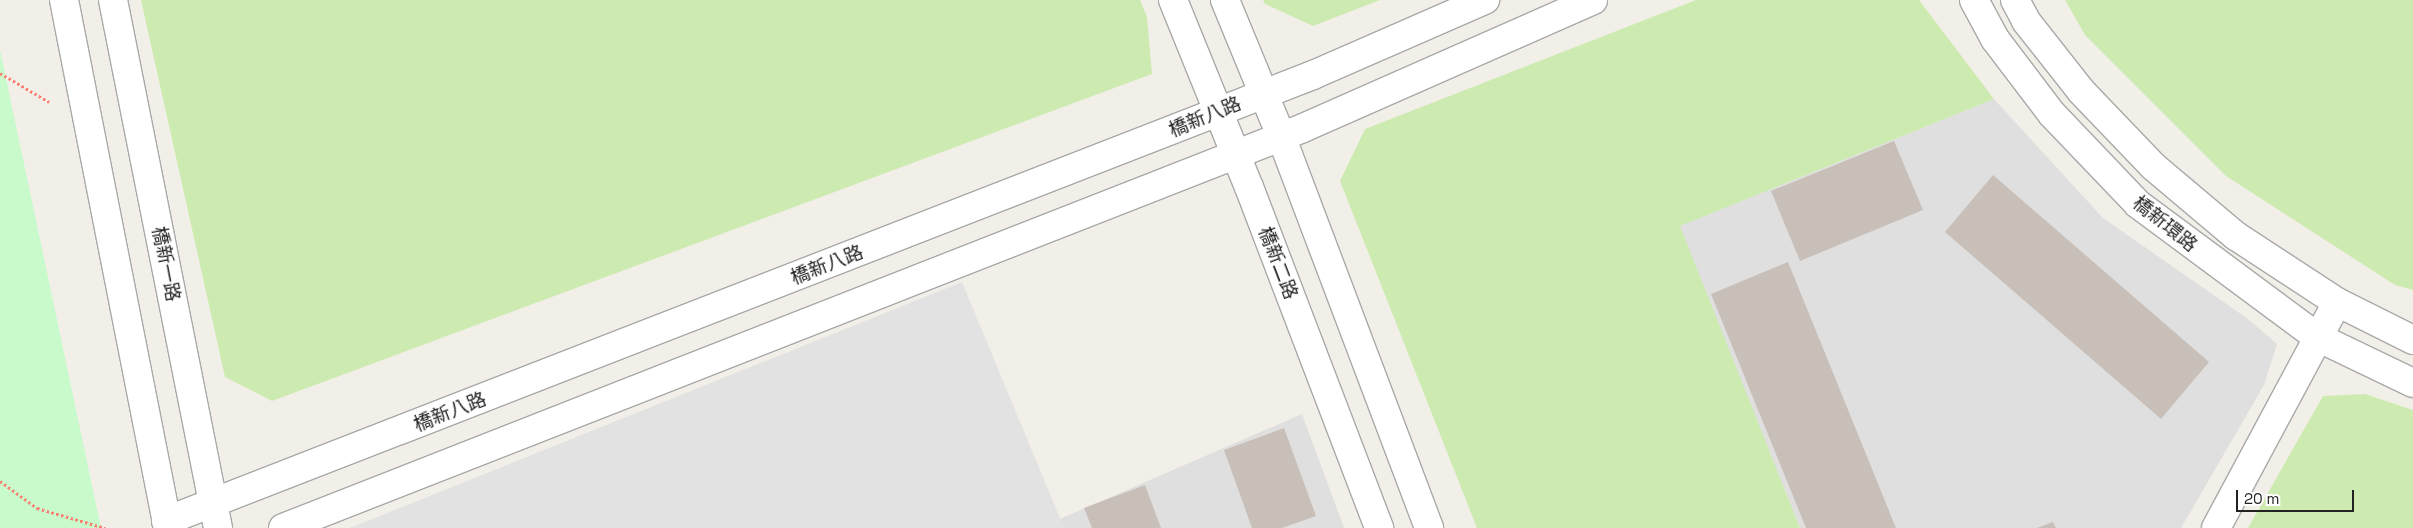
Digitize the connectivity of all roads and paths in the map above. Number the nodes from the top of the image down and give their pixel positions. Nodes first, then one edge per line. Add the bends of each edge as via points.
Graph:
1 (64, 0) edge
2 (113, 0) edge
3 (1173, 0) edge
4 (1225, 0) edge
5 (1485, 0) edge
6 (1592, 0) edge
7 (1974, 0) edge
8 (2015, 0) edge
9 (0, 73) edge
10 (1264, 94) junction
11 (1219, 111) junction
12 (88, 126) junction
13 (1281, 136) junction
14 (1235, 154) junction
15 (2337, 302) junction
16 (2317, 337) junction
17 (2413, 340) edge
18 (2413, 383) edge
19 (0, 481) edge
20 (215, 516) edge
21 (167, 524) edge
22 (105, 528) edge
23 (283, 528) edge
24 (1379, 528) edge
25 (1429, 528) edge
26 (2216, 528) edge

1 - 12 street
2 - 20 street, 橋新一路
3 - 11 street, 橋新二路
4 - 10 street
5 - 10 street, 橋新八路
6 - 13 street
7 - 16 street, 橋新環路 via 1995,40 2052,114 2138,204
8 - 15 street, 橋新環路 via 2026,20 2081,91 2154,167 2236,236
9 - 12 path
10 - 11 street, 橋新八路
10 - 13 street
11 - 14 street, 橋新二路
11 - 20 street, 橋新八路
12 - 21 street
13 - 14 street
13 - 25 street
14 - 23 street
14 - 24 street, 橋新二路
15 - 16 street
15 - 17 street, 橋新環路
16 - 18 street, 橋新環路
16 - 26 street
19 - 22 path via 37,508
20 - 21 street, 橋新八路

